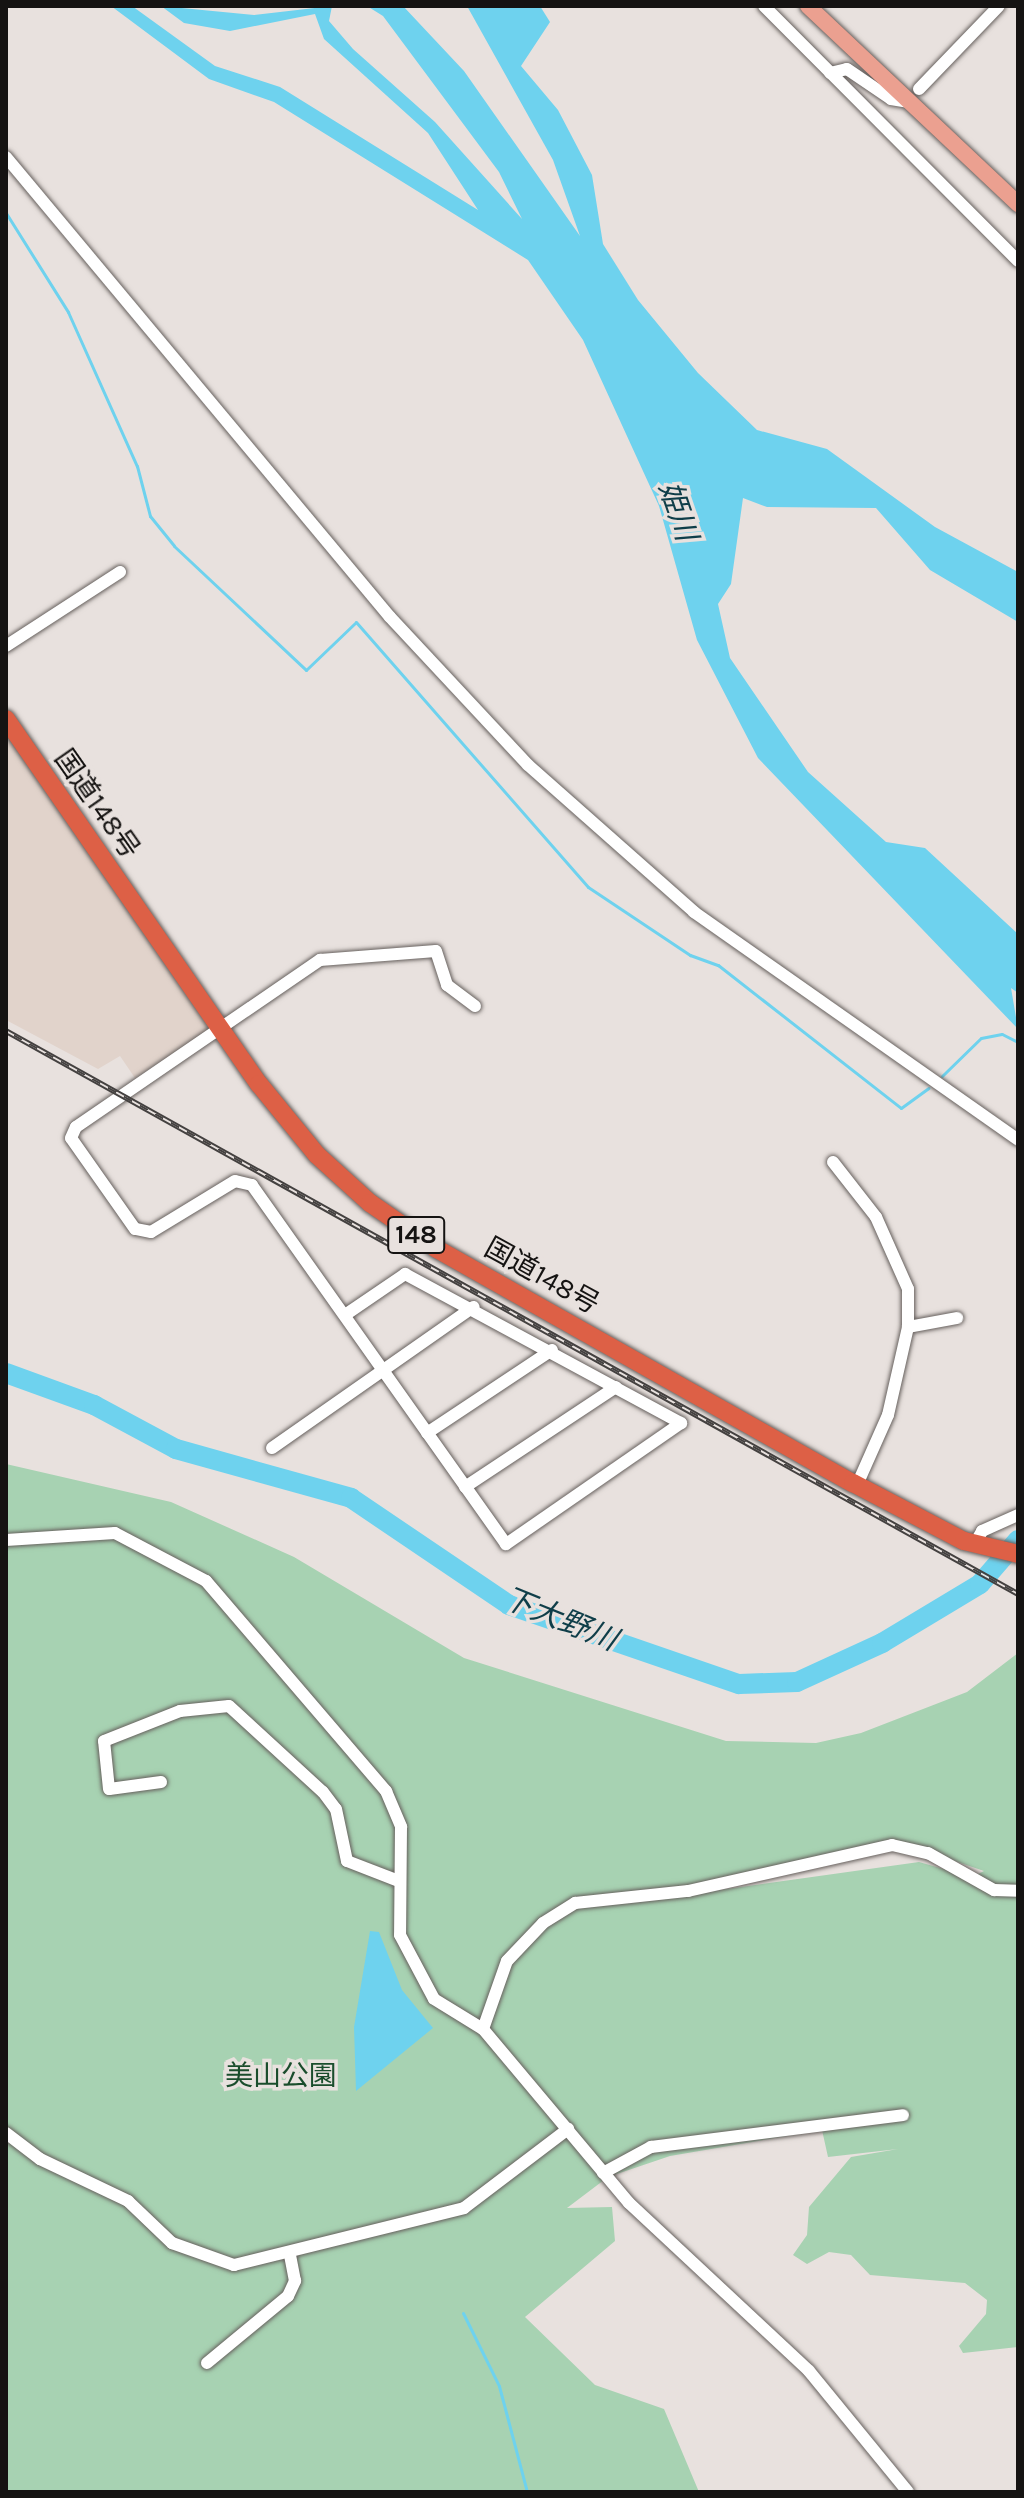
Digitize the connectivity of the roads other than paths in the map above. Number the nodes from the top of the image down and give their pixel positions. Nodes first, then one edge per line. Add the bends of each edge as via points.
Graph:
1 (764, 6) edge
2 (808, 6) edge
3 (999, 6) edge
4 (773, 12) edge
5 (830, 73) junction
6 (914, 95) junction
7 (6, 157) edge
8 (1018, 204) edge
9 (1018, 261) edge
10 (120, 572) dead end
11 (6, 646) edge
12 (6, 719) edge
13 (475, 1006) dead end
14 (220, 1029) junction
15 (1018, 1140) edge
16 (833, 1162) dead end
17 (473, 1307) junction
18 (345, 1315) junction
19 (957, 1318) dead end
20 (908, 1327) junction
21 (552, 1350) junction
22 (380, 1370) junction
23 (616, 1387) junction
24 (427, 1433) junction
25 (272, 1448) dead end
26 (857, 1485) junction
27 (465, 1487) junction
28 (1018, 1515) edge
29 (6, 1540) edge
30 (974, 1545) junction
31 (1018, 1554) edge
32 (161, 1782) dead end
33 (396, 1880) junction
34 (1018, 1891) edge
35 (483, 2029) junction
36 (903, 2115) dead end
37 (568, 2129) junction
38 (6, 2133) edge
39 (603, 2173) junction
40 (290, 2255) junction
41 (207, 2363) dead end
42 (908, 2492) edge

1 - 4 street
2 - 6 main road
3 - 6 street
4 - 5 street
5 - 6 street via 847,69 891,99
5 - 9 street
6 - 8 main road
7 - 15 street via 390,617 528,765 694,912
10 - 11 street
12 - 14 highway, 国道148号 / 148
13 - 14 street via 447,985 436,951 357,954 320,960
14 - 18 street via 76,1127 76,1151 135,1229 151,1232 235,1181 252,1185
14 - 26 highway, 国道148号 / 148 via 317,1155 403,1227
16 - 20 street via 882,1229 908,1289
17 - 18 street via 405,1274
17 - 21 street
17 - 22 street
18 - 22 street
19 - 20 street
20 - 26 street via 888,1415
21 - 23 street
21 - 24 street
22 - 24 street
22 - 25 street
23 - 27 street
23 - 27 street via 681,1423 506,1544
24 - 27 street
26 - 30 highway, 国道148号 / 148
28 - 30 street via 982,1531
29 - 33 street via 115,1533 206,1581 386,1791 401,1827
30 - 31 highway, 国道148号 / 148
32 - 33 street via 109,1789 104,1741 180,1711 229,1706 330,1801 347,1861
33 - 35 street via 400,1935 418,1973 434,1999
34 - 35 street via 994,1890 928,1853 892,1845 688,1891 575,1903 543,1923 507,1961
35 - 37 street
36 - 39 street via 651,2147
37 - 39 street
37 - 40 street via 464,2208
38 - 40 street via 40,2159 128,2201 195,2256 234,2265
39 - 42 street via 666,2243 809,2371
40 - 41 street via 295,2287

